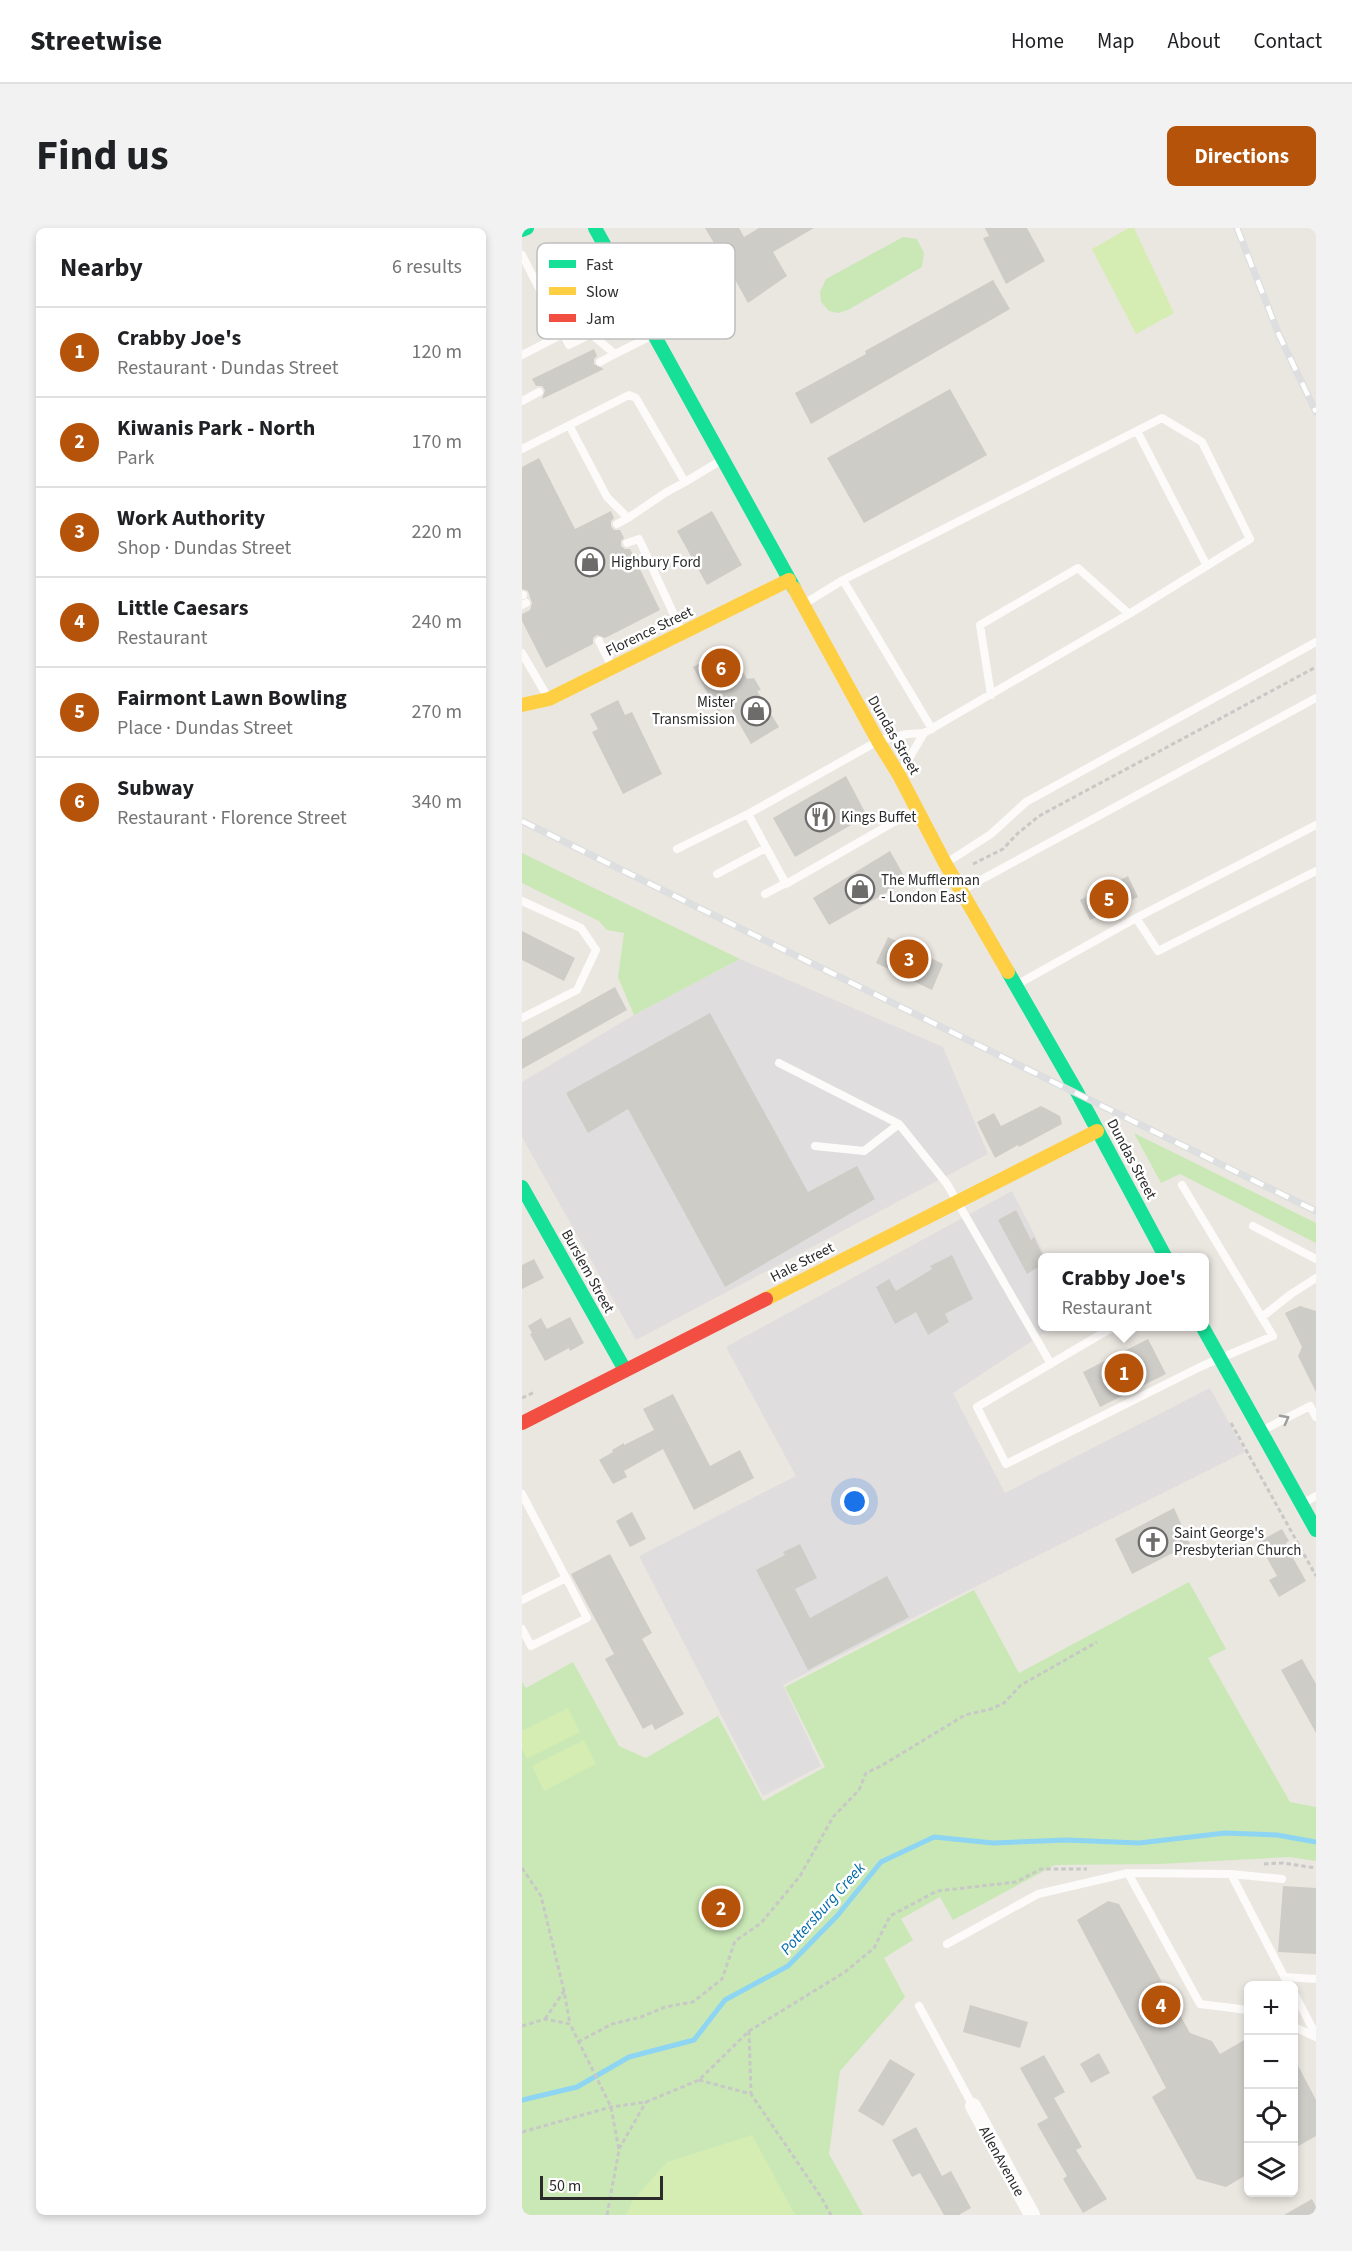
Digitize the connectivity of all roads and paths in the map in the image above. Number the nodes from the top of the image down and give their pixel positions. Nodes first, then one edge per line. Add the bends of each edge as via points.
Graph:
1 (527, 228) edge
2 (595, 228) edge
3 (522, 230) edge
4 (603, 243) edge
5 (522, 255) edge
6 (537, 283) edge
7 (553, 339) edge
8 (566, 339) edge
9 (581, 339) edge
10 (597, 339) edge
11 (644, 339) edge
12 (657, 339) edge
13 (615, 354) junction
14 (522, 355) edge
15 (600, 362) dead end
16 (539, 392) dead end
17 (522, 401) edge
18 (569, 425) junction
19 (1137, 431) junction
20 (522, 448) edge
21 (723, 459) junction
22 (685, 482) junction
23 (628, 518) junction
24 (617, 525) dead end
25 (627, 543) dead end
26 (1208, 566) junction
27 (789, 580) junction
28 (843, 580) junction
29 (802, 604) junction
30 (1129, 614) junction
31 (682, 633) junction
32 (599, 641) dead end
33 (1316, 642) edge
34 (522, 652) edge
35 (1316, 667) edge
36 (613, 668) junction
37 (991, 694) junction
38 (1316, 698) edge
39 (549, 699) junction
40 (522, 705) edge
41 (928, 731) junction
42 (878, 741) junction
43 (899, 775) junction
44 (916, 810) junction
45 (748, 814) junction
46 (1316, 825) edge
47 (766, 848) junction
48 (677, 849) dead end
49 (945, 863) junction
50 (973, 864) dead end
51 (1316, 871) edge
52 (717, 874) dead end
53 (786, 883) junction
54 (961, 891) junction
55 (765, 894) dead end
56 (522, 901) edge
57 (1136, 918) junction
58 (1015, 985) junction
59 (522, 1018) edge
60 (779, 1063) dead end
61 (899, 1124) junction
62 (1097, 1131) junction
63 (815, 1146) dead end
64 (1182, 1185) dead end
65 (522, 1187) edge
66 (958, 1202) junction
67 (1253, 1226) dead end
68 (1164, 1253) edge
69 (1316, 1259) edge
70 (1316, 1278) edge
71 (1262, 1317) junction
72 (1107, 1331) edge
73 (1205, 1331) edge
74 (1219, 1359) junction
75 (1051, 1364) junction
76 (625, 1370) junction
77 (540, 1390) dead end
78 (522, 1398) edge
79 (1316, 1417) edge
80 (522, 1423) edge
81 (1260, 1432) junction
82 (522, 1494) edge
83 (1316, 1496) edge
84 (1302, 1504) junction
85 (1316, 1530) edge
86 (566, 1578) junction
87 (522, 1600) edge
88 (522, 1629) edge
89 (1097, 1642) dead end
90 (522, 1868) edge
91 (1128, 1874) junction
92 (1231, 1875) junction
93 (1282, 1879) dead end
94 (947, 1944) dead end
95 (1285, 1977) junction
96 (1316, 1979) edge
97 (1287, 1981) edge
98 (564, 1991) junction
99 (1298, 2003) edge
100 (919, 2006) dead end
101 (1244, 2010) edge
102 (545, 2019) junction
103 (570, 2024) junction
104 (522, 2025) edge
105 (1298, 2029) edge
106 (749, 2031) dead end
107 (1316, 2036) edge
108 (578, 2042) junction
109 (699, 2080) dead end
110 (751, 2094) junction
111 (973, 2106) joint
112 (610, 2107) junction
113 (522, 2132) edge
114 (619, 2150) junction
115 (607, 2215) edge
116 (831, 2215) edge
117 (1032, 2215) edge

1 - 3 main road
2 - 4 main road, Dundas Street
5 - 6 lane
7 - 14 lane
8 - 9 lane via 569,345
10 - 13 lane
11 - 13 lane
12 - 21 main road, Dundas Street
13 - 15 lane
16 - 17 lane
18 - 20 lane
18 - 22 lane via 629,395 636,398
18 - 23 lane via 607,497
19 - 26 lane
19 - 26 lane via 1162,418 1202,442 1250,539
19 - 28 lane
21 - 22 lane
21 - 27 main road, Dundas Street
22 - 23 lane
23 - 24 lane
25 - 31 lane via 639,539
26 - 30 lane
27 - 29 main road, Dundas Street
27 - 31 main road, Florence Street
28 - 29 lane
28 - 41 lane
29 - 42 main road, Dundas Street
30 - 37 lane
30 - 37 lane via 1078,568 980,625
31 - 36 main road, Florence Street
32 - 36 lane
33 - 49 lane via 1026,802 991,834
34 - 39 lane
35 - 50 path via 1040,816 1003,849
36 - 39 main road, Florence Street
37 - 41 lane
38 - 54 lane
39 - 40 main road, Florence Street
41 - 42 lane
41 - 43 lane
42 - 43 main road, Dundas Street
42 - 45 lane
43 - 44 main road, Dundas Street
44 - 49 main road, Dundas Street
44 - 53 lane
45 - 47 lane
45 - 48 lane
46 - 57 lane
47 - 52 lane
47 - 53 lane
49 - 54 main road, Dundas Street
51 - 57 lane via 1158,951
53 - 55 lane
54 - 58 main road, Dundas Street
56 - 59 lane via 582,928 596,950 577,990
57 - 58 lane
58 - 62 main road, Dundas Street
60 - 61 lane
61 - 63 lane via 864,1151
61 - 66 lane
62 - 66 main road, Hale Street
62 - 68 main road, Dundas Street
64 - 71 lane
65 - 76 main road, Burslem Street
66 - 75 lane
66 - 76 main road, Hale Street
67 - 69 lane
70 - 71 lane
71 - 74 lane via 1273,1336
72 - 75 lane
73 - 74 main road
74 - 75 lane via 1006,1464 977,1407
74 - 81 main road
76 - 80 main road, Hale Street
77 - 78 path
81 -> 79 lane via 1310,1406
81 - 84 main road
82 - 86 lane
83 - 84 lane
84 - 85 main road
86 - 87 lane
86 - 88 lane via 587,1618 531,1646
89 - 108 path via 1021,1685 1004,1703 965,1715 866,1773 859,1790 833,1817 800,1876 761,1923 735,1941 722,1979 693,2002 612,2024
90 - 98 path via 542,1896
91 - 92 lane
91 - 94 lane via 1038,1894
91 - 101 lane via 1200,2004
92 - 93 lane
92 - 95 lane
95 - 96 lane
95 - 97 lane
98 - 102 path
98 - 103 path
99 - 107 lane
100 - 111 lane
102 - 103 path
102 - 104 path
103 - 108 path
105 - 107 lane
106 - 110 path
108 - 112 path
109 - 110 path
110 - 116 path
111 - 117 street, AllenAvenue
112 - 113 path
112 - 114 path
112 - 114 path via 646,2102
114 - 115 path

